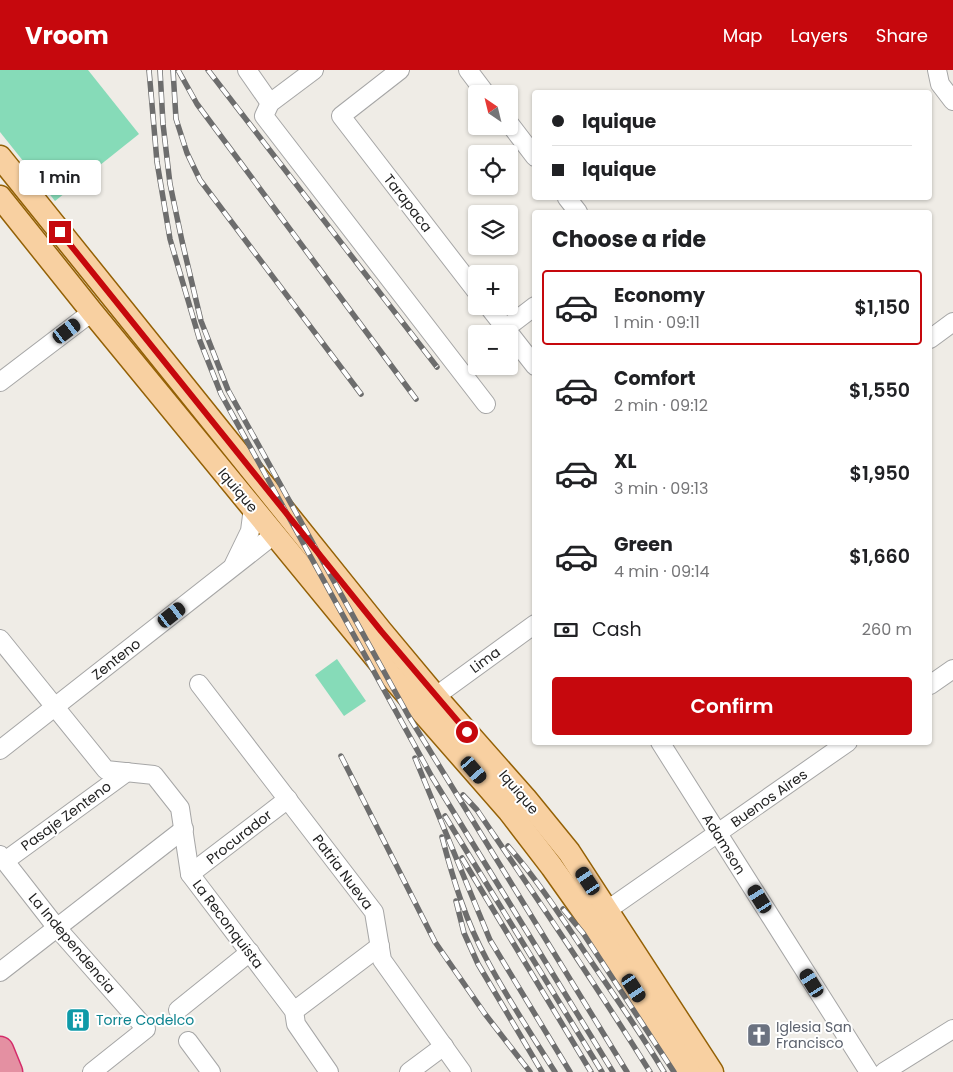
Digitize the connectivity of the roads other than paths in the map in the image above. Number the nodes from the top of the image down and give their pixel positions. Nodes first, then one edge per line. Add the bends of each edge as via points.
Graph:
1 (247, 70) edge
2 (314, 70) edge
3 (400, 70) edge
4 (468, 70) edge
5 (937, 70) edge
6 (479, 85) edge
7 (953, 101) edge
8 (270, 103) junction
9 (518, 135) edge
10 (532, 153) edge
11 (0, 157) edge
12 (0, 197) edge
13 (568, 200) edge
14 (576, 210) edge
15 (468, 281) edge
16 (532, 308) edge
17 (92, 312) junction
18 (495, 315) edge
19 (953, 322) edge
20 (504, 325) edge
21 (510, 325) edge
22 (932, 338) edge
23 (518, 344) edge
24 (532, 362) edge
25 (0, 382) edge
26 (486, 404) dead end
27 (244, 461) junction
28 (253, 508) junction
29 (275, 534) junction
30 (231, 568) junction
31 (532, 626) edge
32 (0, 639) edge
33 (953, 669) edge
34 (390, 675) junction
35 (199, 684) dead end
36 (932, 684) edge
37 (436, 696) junction
38 (54, 707) junction
39 (662, 745) edge
40 (844, 745) edge
41 (0, 750) edge
42 (127, 772) junction
43 (288, 799) junction
44 (184, 829) junction
45 (718, 834) junction
46 (3, 858) edge
47 (190, 874) junction
48 (599, 916) junction
49 (57, 928) junction
50 (380, 946) junction
51 (250, 952) junction
52 (0, 972) edge
53 (178, 1010) dead end
54 (294, 1010) junction
55 (953, 1029) edge
56 (188, 1041) dead end
57 (444, 1046) junction
58 (0, 1050) edge
59 (8, 1072) edge
60 (92, 1072) edge
61 (212, 1072) edge
62 (329, 1072) edge
63 (409, 1072) edge
64 (462, 1072) edge
65 (689, 1072) edge
66 (712, 1072) edge
67 (869, 1072) edge
68 (884, 1072) edge

1 - 8 street
2 - 8 street
3 - 15 street, Tarapaca via 341,116
4 - 6 street
5 - 7 street via 940,84
8 - 26 street via 264,116
9 - 10 street
11 - 27 main road, Iquique
12 - 17 main road, Iquique
13 - 14 street
16 - 21 street
17 - 25 street
17 - 28 main road, Iquique
18 - 20 street
19 - 22 street
23 - 24 street
27 - 28 main road via 254,491
27 - 37 main road, Iquique
28 - 29 main road, Iquique
28 - 30 street, Zenteno via 250,531
29 - 30 street, Zenteno
29 - 34 main road, Iquique
30 - 38 street, Zenteno
31 - 37 street, Lima
32 - 38 street, La Reconquista
33 - 36 street
34 - 37 main road via 411,690
34 - 48 main road, Iquique via 509,811 552,867
35 - 43 street, Patria Nueva
37 - 48 main road, Iquique via 569,852
38 - 41 street, Zenteno
38 - 42 street, La Reconquista via 106,770
39 - 45 street, Adamson
40 - 45 street, Buenos Aires
42 - 44 street, La Reconquista via 154,775 180,808
42 - 46 street, Pasaje Zenteno
43 - 47 street, Procurador
43 - 50 street, Patria Nueva via 374,912
44 - 47 street, La Reconquista
44 - 49 street
45 - 48 street, Buenos Aires
45 - 67 street, Adamson
46 - 49 street, La Independencia
47 - 51 street, La Reconquista
48 - 65 main road, Iquique
48 - 66 main road, Iquique
49 - 52 street
49 - 60 street, La Independencia via 146,1029
50 - 54 street
50 - 57 street, Patria Nueva via 382,960
51 - 53 street
51 - 54 street, La Reconquista
54 - 62 street, La Reconquista via 296,1024
55 - 68 street
56 - 61 street
57 - 63 street
57 - 64 street, Patria Nueva
58 - 59 highway

